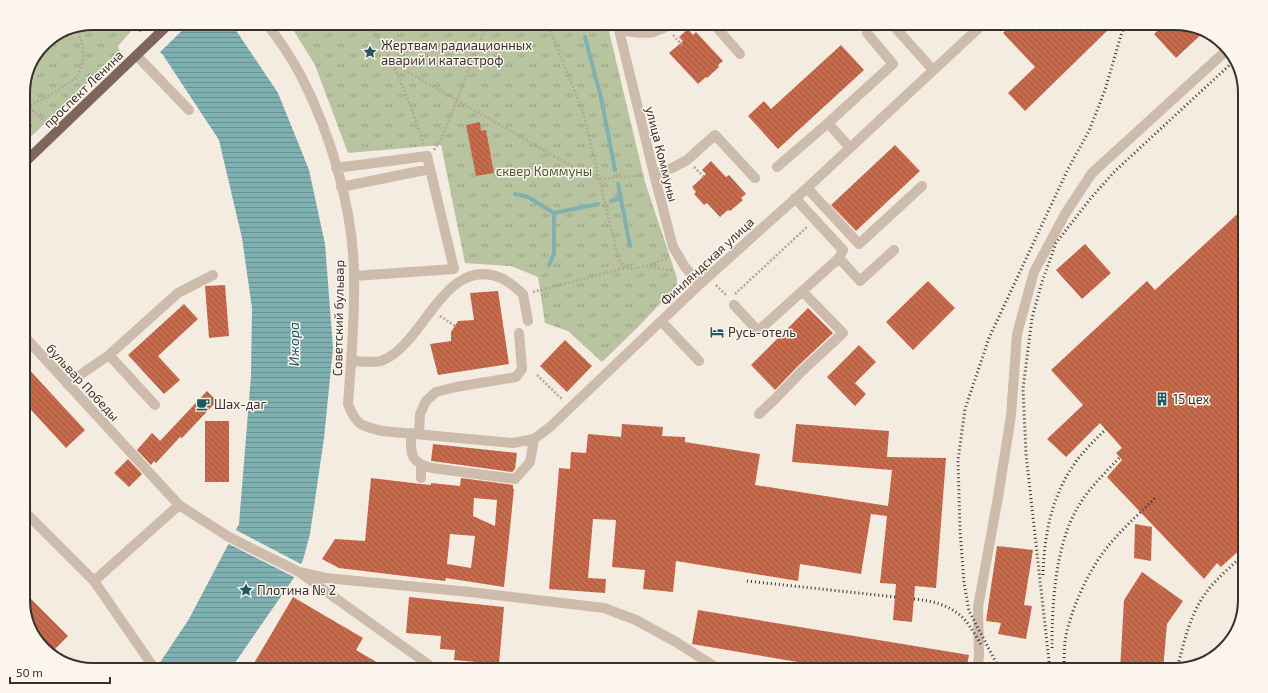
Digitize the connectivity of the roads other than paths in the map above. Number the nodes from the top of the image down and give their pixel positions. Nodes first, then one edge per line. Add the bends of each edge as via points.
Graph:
1 (163, 30) edge
2 (271, 30) edge
3 (618, 30) edge
4 (630, 30) edge
5 (660, 30) edge
6 (720, 30) edge
7 (897, 30) edge
8 (976, 30) edge
9 (867, 33) dead end
10 (140, 53) junction
11 (1223, 53) edge
12 (740, 54) dead end
13 (933, 70) junction
14 (189, 110) dead end
15 (828, 123) junction
16 (850, 148) junction
17 (30, 157) edge
18 (777, 167) dead end
19 (336, 168) junction
20 (430, 169) junction
21 (654, 174) junction
22 (755, 178) dead end
23 (922, 186) dead end
24 (341, 187) junction
25 (806, 188) junction
26 (795, 198) junction
27 (894, 250) dead end
28 (839, 258) junction
29 (213, 275) dead end
30 (354, 276) junction
31 (700, 284) junction
32 (802, 291) junction
33 (734, 305) dead end
34 (528, 321) dead end
35 (661, 321) junction
36 (518, 334) dead end
37 (30, 343) edge
38 (109, 356) junction
39 (351, 361) junction
40 (699, 361) dead end
41 (68, 384) junction
42 (155, 405) dead end
43 (759, 414) dead end
44 (415, 433) junction
45 (534, 439) junction
46 (421, 465) junction
47 (421, 478) dead end
48 (179, 505) junction
49 (30, 517) edge
50 (299, 572) junction
51 (94, 581) junction
52 (151, 663) edge
53 (426, 663) edge
54 (709, 663) edge
55 (978, 663) edge

1 - 10 main road, проспект Ленина
2 - 19 street, Советский бульвар via 300,75 320,117
3 - 21 street, улица Коммуны
4 - 5 street via 656,33
6 - 12 street
7 - 13 street
8 - 13 street, Финляндская улица
9 - 15 street via 893,64
10 - 14 street
10 - 17 main road, проспект Ленина
11 - 55 street via 1092,173 1065,214 1034,272 1017,334 1011,416 978,607
13 - 16 street, Финляндская улица
15 - 16 street
15 - 18 street
16 - 25 street, Финляндская улица
19 - 20 street via 427,156
19 - 24 street, Советский бульвар
20 - 24 street
20 - 30 street via 454,269
21 - 22 street via 687,160 715,135
21 - 31 street, улица Коммуны via 673,247 685,267
23 - 25 street via 859,244
24 - 30 street, Советский бульвар via 349,218
25 - 26 street, Финляндская улица
26 - 28 street via 843,250
26 - 31 street, Финляндская улица
27 - 28 street via 860,281
28 - 32 street
29 - 38 street via 178,293
30 - 39 street, Советский бульвар
31 - 35 street, Финляндская улица
32 - 33 street via 758,331
32 - 43 street via 843,332
34 - 39 street via 523,294 503,278 487,273 473,276 456,283 397,352 381,361
35 - 40 street
35 - 45 street, Финляндская улица via 550,427
36 - 44 street via 522,368 516,377 436,392 426,401
37 - 41 street, бульвар Победы
38 - 41 street
38 - 42 street
39 - 44 street, Советский бульвар via 348,404 354,418 367,427 382,431
41 - 48 street, бульвар Победы
44 - 45 street, Финляндская улица via 513,443
44 - 46 street via 411,453 414,460
45 - 46 street via 530,462 515,479
46 - 47 street
48 - 50 street, бульвар Победы via 230,537
48 - 51 street
49 - 51 street
50 - 53 street
50 - 54 street via 326,578 604,608 636,620
51 - 52 street

